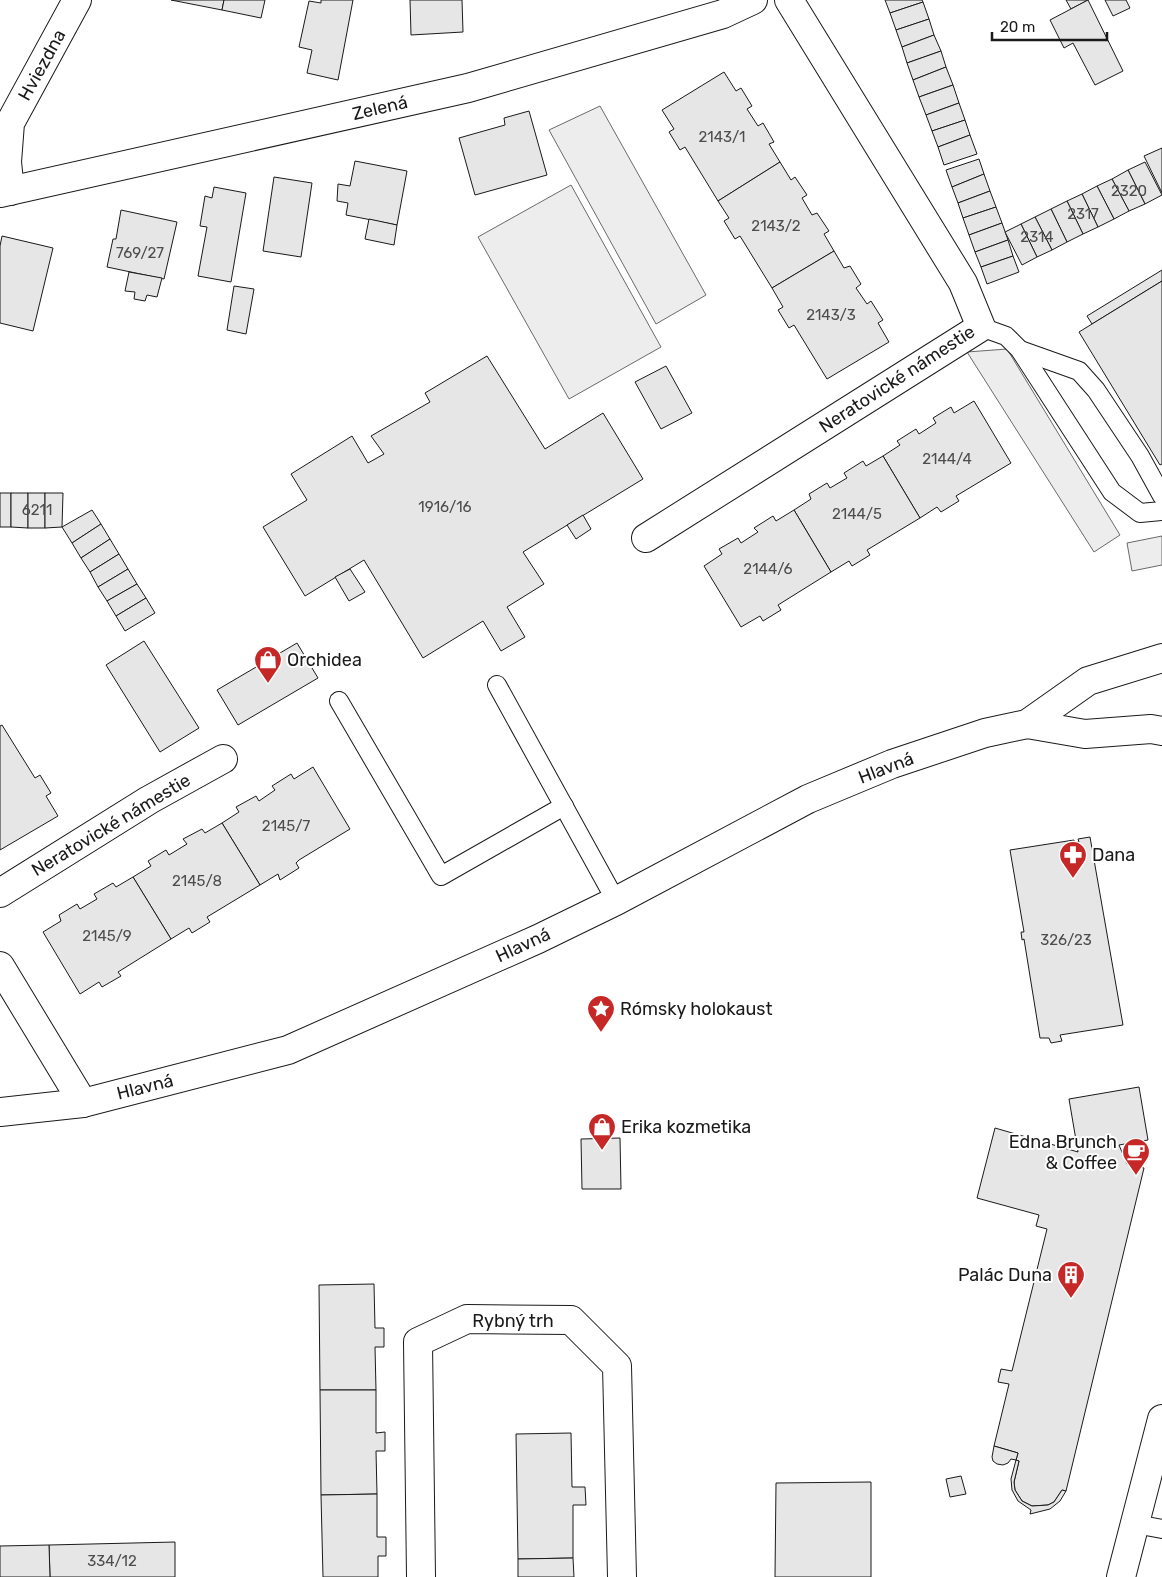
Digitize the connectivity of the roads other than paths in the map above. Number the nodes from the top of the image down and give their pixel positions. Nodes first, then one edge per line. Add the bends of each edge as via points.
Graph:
1 (77, 0) edge
2 (753, 0) edge
3 (789, 0) edge
4 (5, 192) edge
5 (981, 327) junction
6 (1020, 350) junction
7 (1162, 496) edge
8 (1162, 511) edge
9 (646, 538) dead end
10 (1162, 658) edge
11 (497, 685) dead end
12 (339, 701) dead end
13 (1027, 724) junction
14 (1162, 731) edge
15 (223, 759) dead end
16 (564, 806) junction
17 (0, 893) edge
18 (616, 901) junction
19 (0, 966) edge
20 (83, 1103) junction
21 (0, 1112) edge
22 (1162, 1419) edge
23 (1135, 1524) junction
24 (1162, 1529) edge
25 (421, 1577) edge
26 (622, 1577) edge
27 (1121, 1577) edge

1 - 4 street, Hviezdna via 10,122
2 - 4 street, Zelená via 723,14 468,88
3 - 5 street, Neratovické námestie via 963,284
5 - 6 lane via 1006,336
5 - 9 street, Neratovické námestie
6 - 7 lane via 1079,371 1096,390 1140,456
6 - 8 lane via 1112,492 1140,513
10 - 13 street via 1088,682
11 - 16 lane
12 - 16 lane via 441,876
13 - 14 street via 1085,734
13 - 18 street, Hlavná via 985,733 892,764 808,799
15 - 17 street, Neratovické námestie via 149,800
16 - 18 lane
18 - 20 street, Hlavná via 288,1050
19 - 20 street
20 - 21 street, Hlavná
22 - 23 street
23 - 24 lane
23 - 27 street
25 - 26 street, Rybný trh via 418,1342 467,1319 572,1320 618,1366

